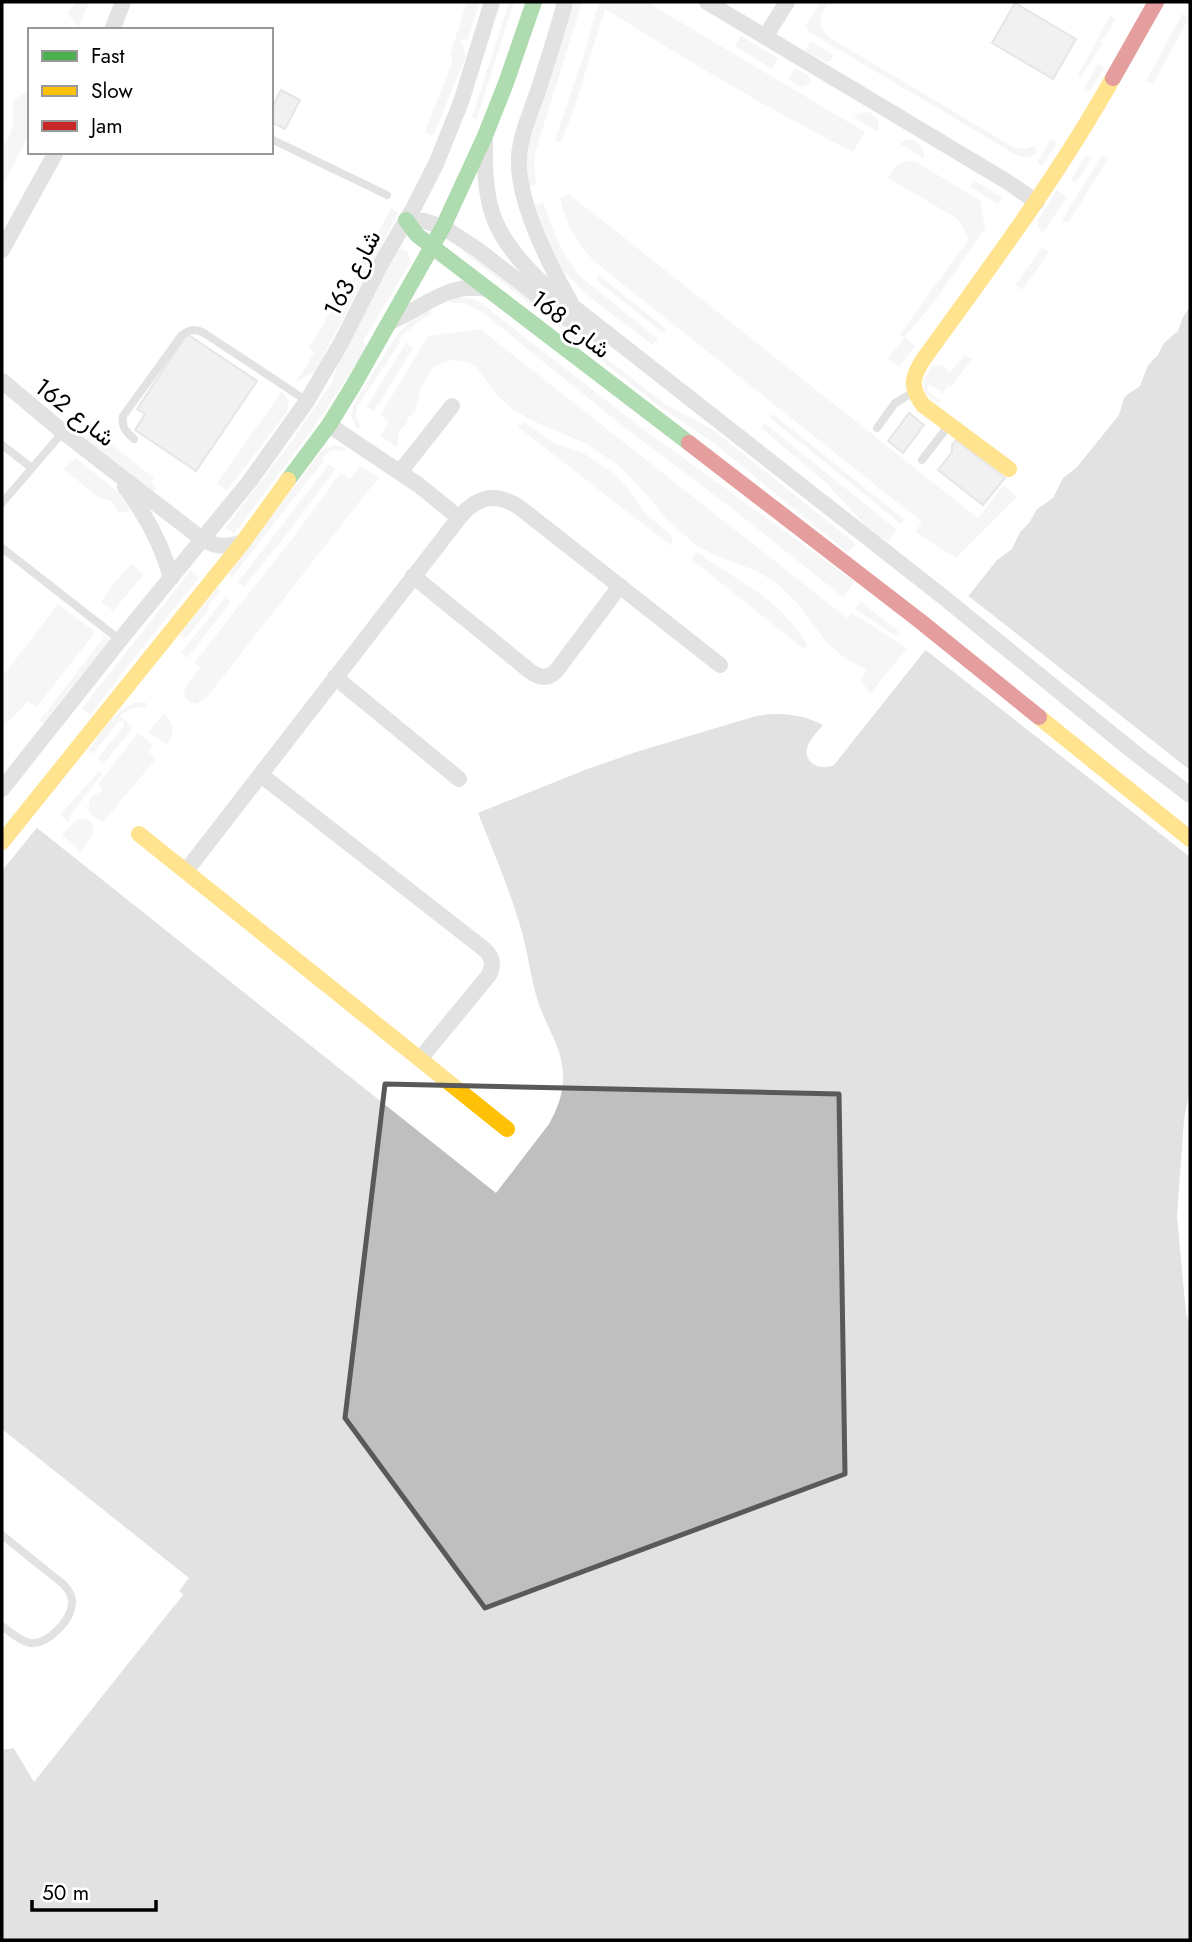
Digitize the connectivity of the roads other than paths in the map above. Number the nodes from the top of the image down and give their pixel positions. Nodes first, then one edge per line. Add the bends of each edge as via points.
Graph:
1 (123, 2) edge
2 (492, 2) edge
3 (534, 2) edge
4 (565, 2) edge
5 (706, 2) edge
6 (787, 2) edge
7 (1156, 2) edge
8 (113, 28) edge
9 (765, 37) junction
10 (485, 136) junction
11 (273, 140) edge
12 (55, 154) edge
13 (387, 195) dead end
14 (1037, 202) junction
15 (407, 220) junction
16 (443, 227) junction
17 (432, 247) junction
18 (2, 250) edge
19 (488, 289) junction
20 (573, 306) junction
21 (390, 322) junction
22 (632, 352) junction
23 (5, 386) edge
24 (915, 392) junction
25 (307, 401) junction
26 (452, 406) dead end
27 (329, 425) junction
28 (949, 425) junction
29 (877, 428) dead end
30 (63, 432) junction
31 (134, 439) dead end
32 (2, 445) edge
33 (922, 460) dead end
34 (32, 468) junction
35 (110, 469) junction
36 (1009, 469) dead end
37 (400, 472) junction
38 (2, 503) edge
39 (459, 518) junction
40 (202, 539) junction
41 (243, 542) junction
42 (2, 548) edge
43 (413, 576) junction
44 (171, 578) junction
45 (620, 586) junction
46 (120, 640) junction
47 (720, 665) dead end
48 (335, 677) junction
49 (261, 775) junction
50 (460, 779) dead end
51 (6, 784) edge
52 (1190, 795) edge
53 (139, 834) dead end
54 (1190, 839) edge
55 (2, 842) edge
56 (186, 871) junction
57 (420, 1059) junction
58 (507, 1129) dead end
59 (2, 1535) edge
60 (2, 1626) edge

1 - 8 street
2 - 15 street, شارع 163 via 453,123
3 - 10 street
4 - 20 street via 524,132 519,164 529,211
5 - 9 street
6 - 9 street
7 - 14 street
9 - 14 street
10 - 16 street
10 - 20 street, شارع 168 via 488,195 501,236 539,280
11 - 13 lane
12 - 18 street
14 - 24 street via 920,364 914,377
15 - 16 street, شارع 168
15 - 17 street, شارع 168
15 - 25 street, شارع 163
16 - 17 street
16 - 22 street, شارع 168 via 568,319
17 - 19 street, شارع 168
17 - 21 street
19 - 21 street via 450,291
19 - 54 street, شارع 168 via 920,621
20 - 22 street, شارع 168
21 - 27 street
22 - 52 street, شارع 168
23 - 30 street, شارع 162
24 - 28 street via 923,405
24 - 29 lane via 895,403
25 - 31 lane via 204,333 190,330 181,335 123,416 123,426
25 - 40 street, شارع 163
26 - 37 street
27 - 37 street
27 - 41 street
28 - 33 lane
28 - 36 street
30 - 34 lane
30 - 35 street, شارع 162
32 - 34 lane
34 - 38 lane
35 - 40 street, شارع 162
35 - 44 street, شارع 162 via 153,528
37 - 39 street
39 - 43 street
39 - 45 street via 480,500 512,502
40 - 41 street, شارع 162 via 217,546
40 - 44 street, شارع 163
41 - 55 street
42 - 46 lane
43 - 45 street via 531,672 544,677 556,671
43 - 48 street
44 - 46 street, شارع 163
45 - 47 street
46 - 51 street, شارع 163
48 - 49 street
48 - 50 street
49 - 56 street
49 - 57 street via 491,956 489,975
53 - 56 street
56 - 57 street
57 - 58 street
59 - 60 lane via 63,1584 72,1600 66,1618 42,1642 28,1643

